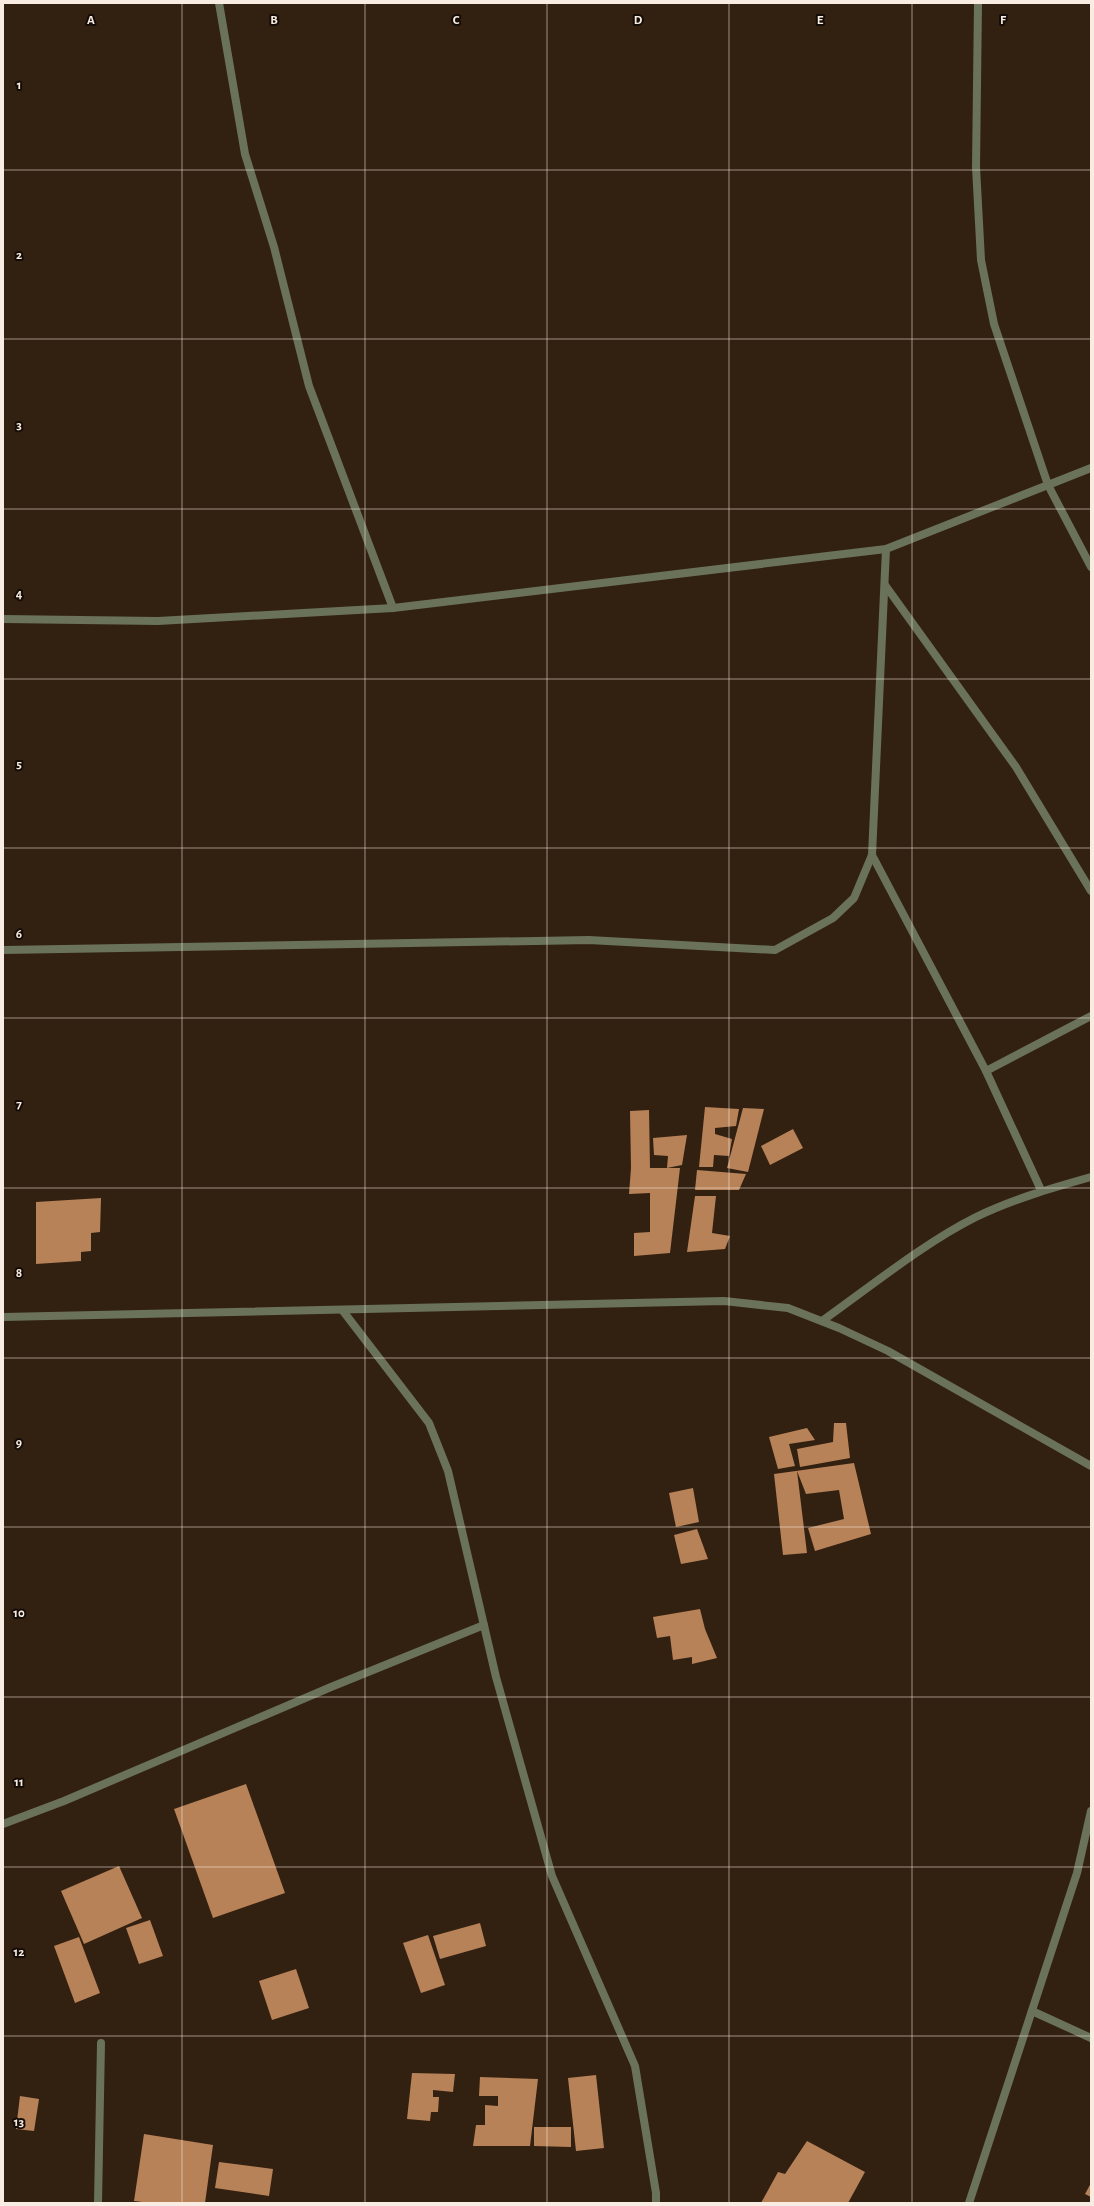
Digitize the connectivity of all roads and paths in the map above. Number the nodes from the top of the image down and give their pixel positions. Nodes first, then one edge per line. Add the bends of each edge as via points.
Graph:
1 (219, 3) edge
2 (978, 3) edge
3 (1091, 468) edge
4 (1048, 485) junction
5 (886, 549) junction
6 (1091, 567) edge
7 (885, 585) junction
8 (394, 608) junction
9 (3, 619) edge
10 (872, 855) junction
11 (1091, 890) edge
12 (3, 950) edge
13 (1091, 1016) edge
14 (986, 1071) junction
15 (1091, 1177) edge
16 (1041, 1190) junction
17 (343, 1311) junction
18 (3, 1317) edge
19 (822, 1321) junction
20 (1091, 1466) edge
21 (484, 1625) junction
22 (1091, 1811) edge
23 (3, 1824) edge
24 (1032, 2011) junction
25 (1091, 2038) edge
26 (101, 2042) dead end
27 (98, 2203) edge
28 (656, 2203) edge
29 (969, 2203) edge

1 - 8 street via 245,154 274,247 308,386
2 - 4 street via 976,167 981,260 994,324
3 - 4 street
4 - 5 street
4 - 6 street
5 - 7 street
5 - 8 street
7 - 10 street
7 - 11 street via 1016,767
8 - 9 street via 158,621
10 - 12 street via 854,898 833,918 775,950 589,940
10 - 14 street
13 - 14 street
14 - 16 street
15 - 16 street
16 - 19 street via 976,1217 940,1238
17 - 18 street
17 - 19 street via 724,1301 788,1308
17 - 21 street via 429,1423 448,1471
19 - 20 street via 888,1351
21 - 23 street via 64,1801
21 - 28 street via 496,1677 552,1876 635,2066
22 - 24 street via 1077,1872
24 - 25 street
24 - 29 street
26 - 27 street

